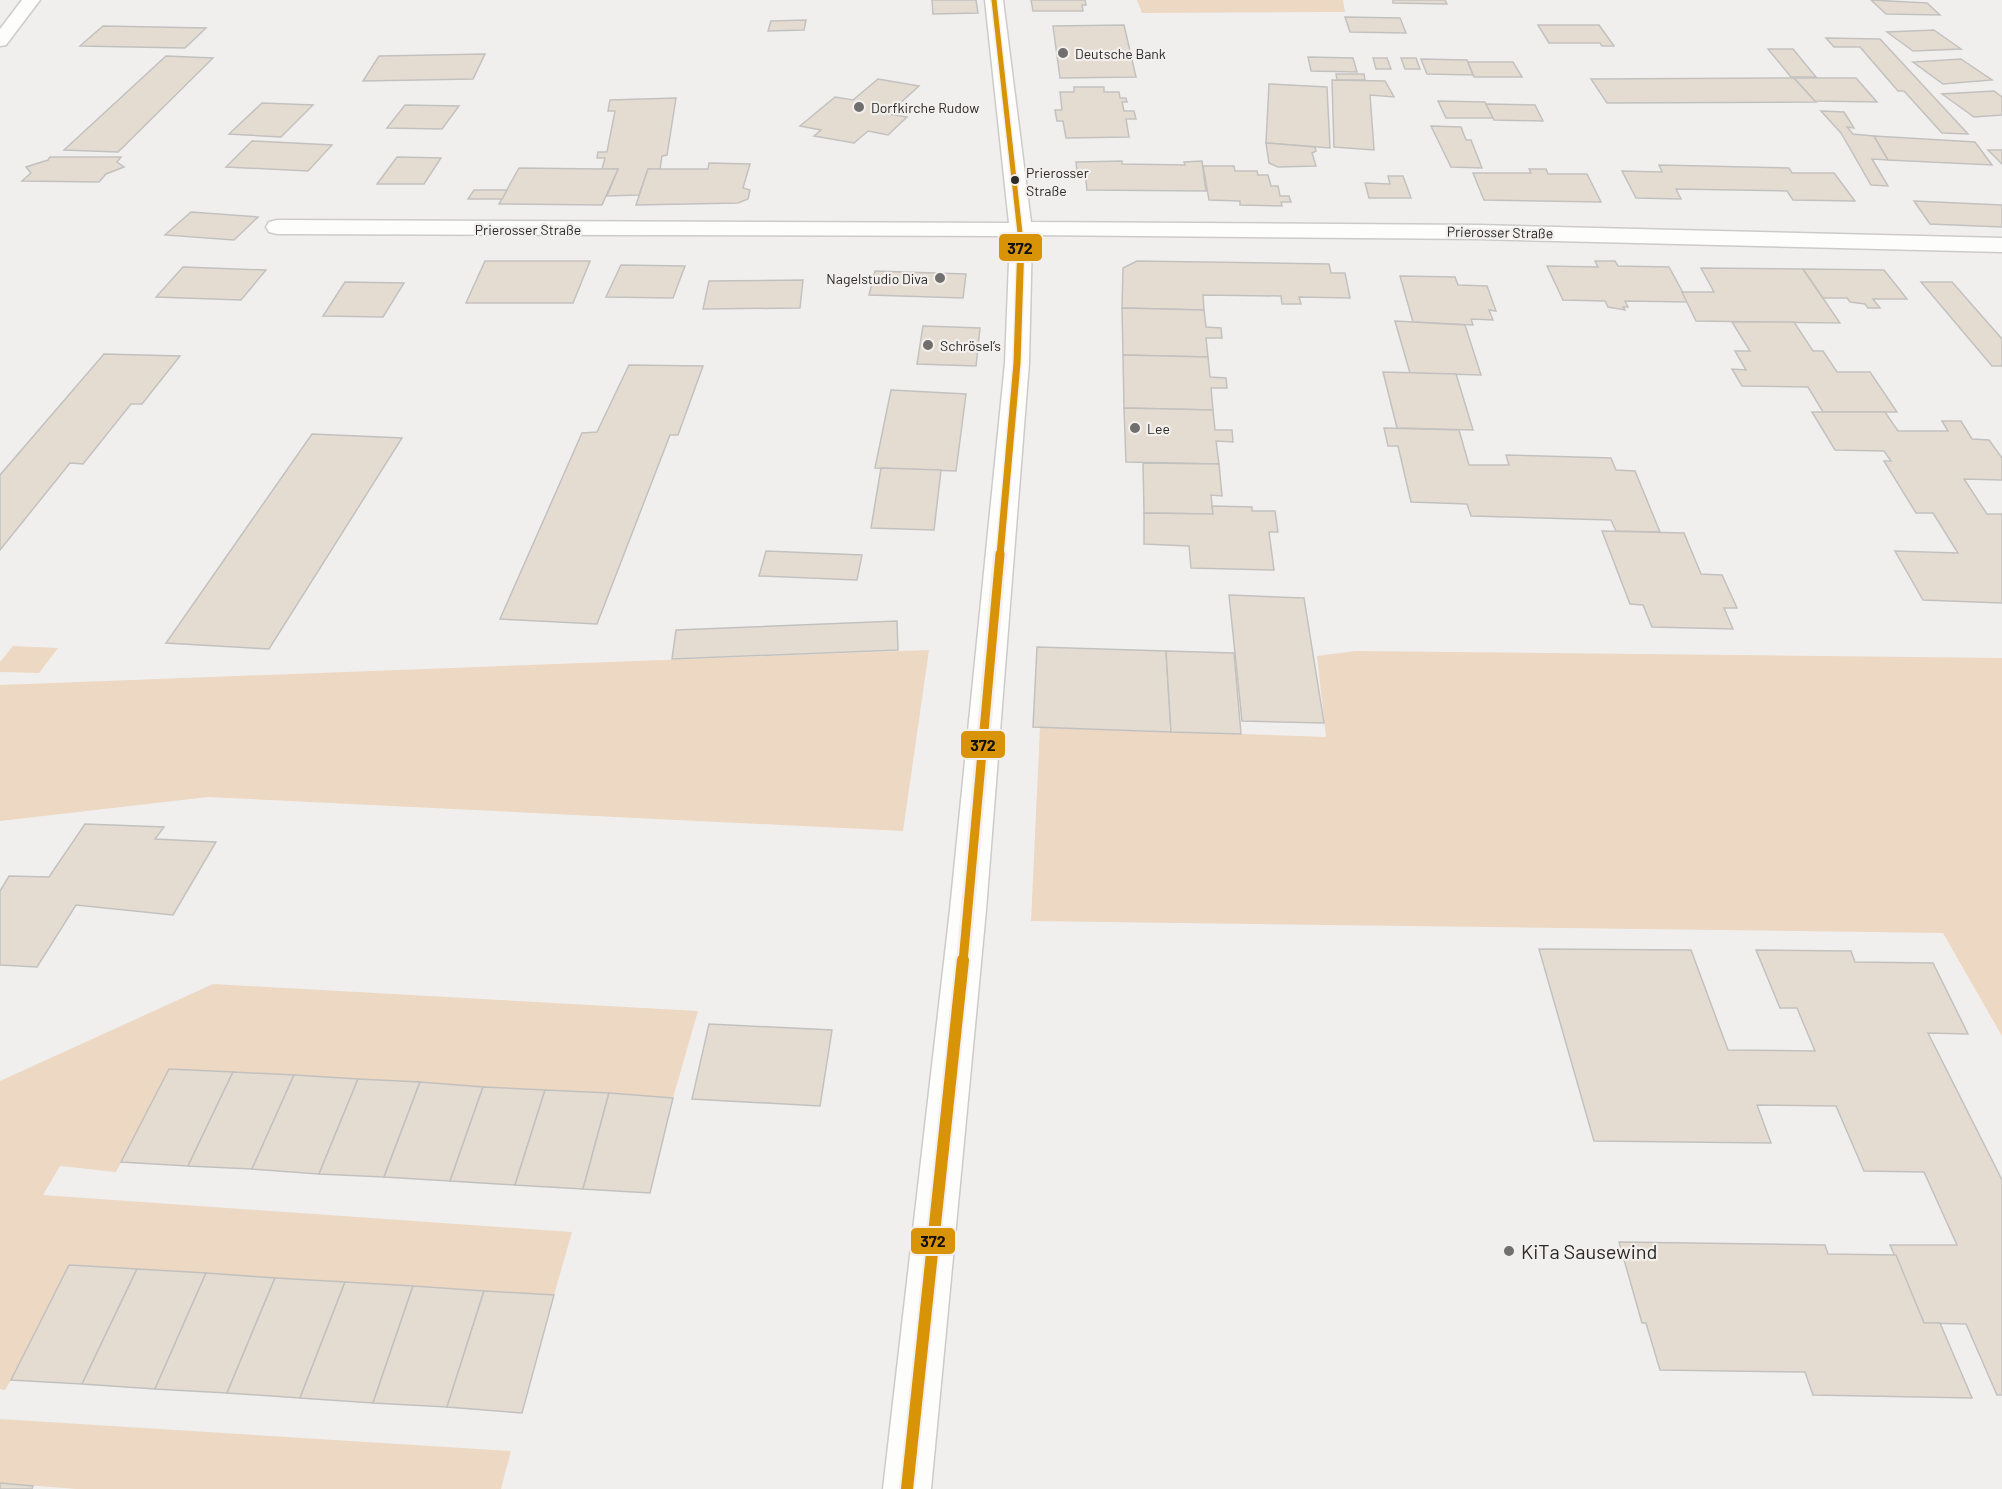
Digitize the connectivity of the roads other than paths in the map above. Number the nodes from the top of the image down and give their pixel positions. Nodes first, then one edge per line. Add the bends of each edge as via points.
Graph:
1 (31, 0) edge
2 (994, 0) edge
3 (0, 41) edge
4 (277, 227) dead end
5 (1021, 229) junction
6 (2002, 245) edge
7 (907, 1489) edge

1 - 3 street
2 - 5 street
4 - 5 street, Prierosser Straße
5 - 6 street, Prierosser Straße via 1478,232
5 - 7 street via 1017,363 983,752

